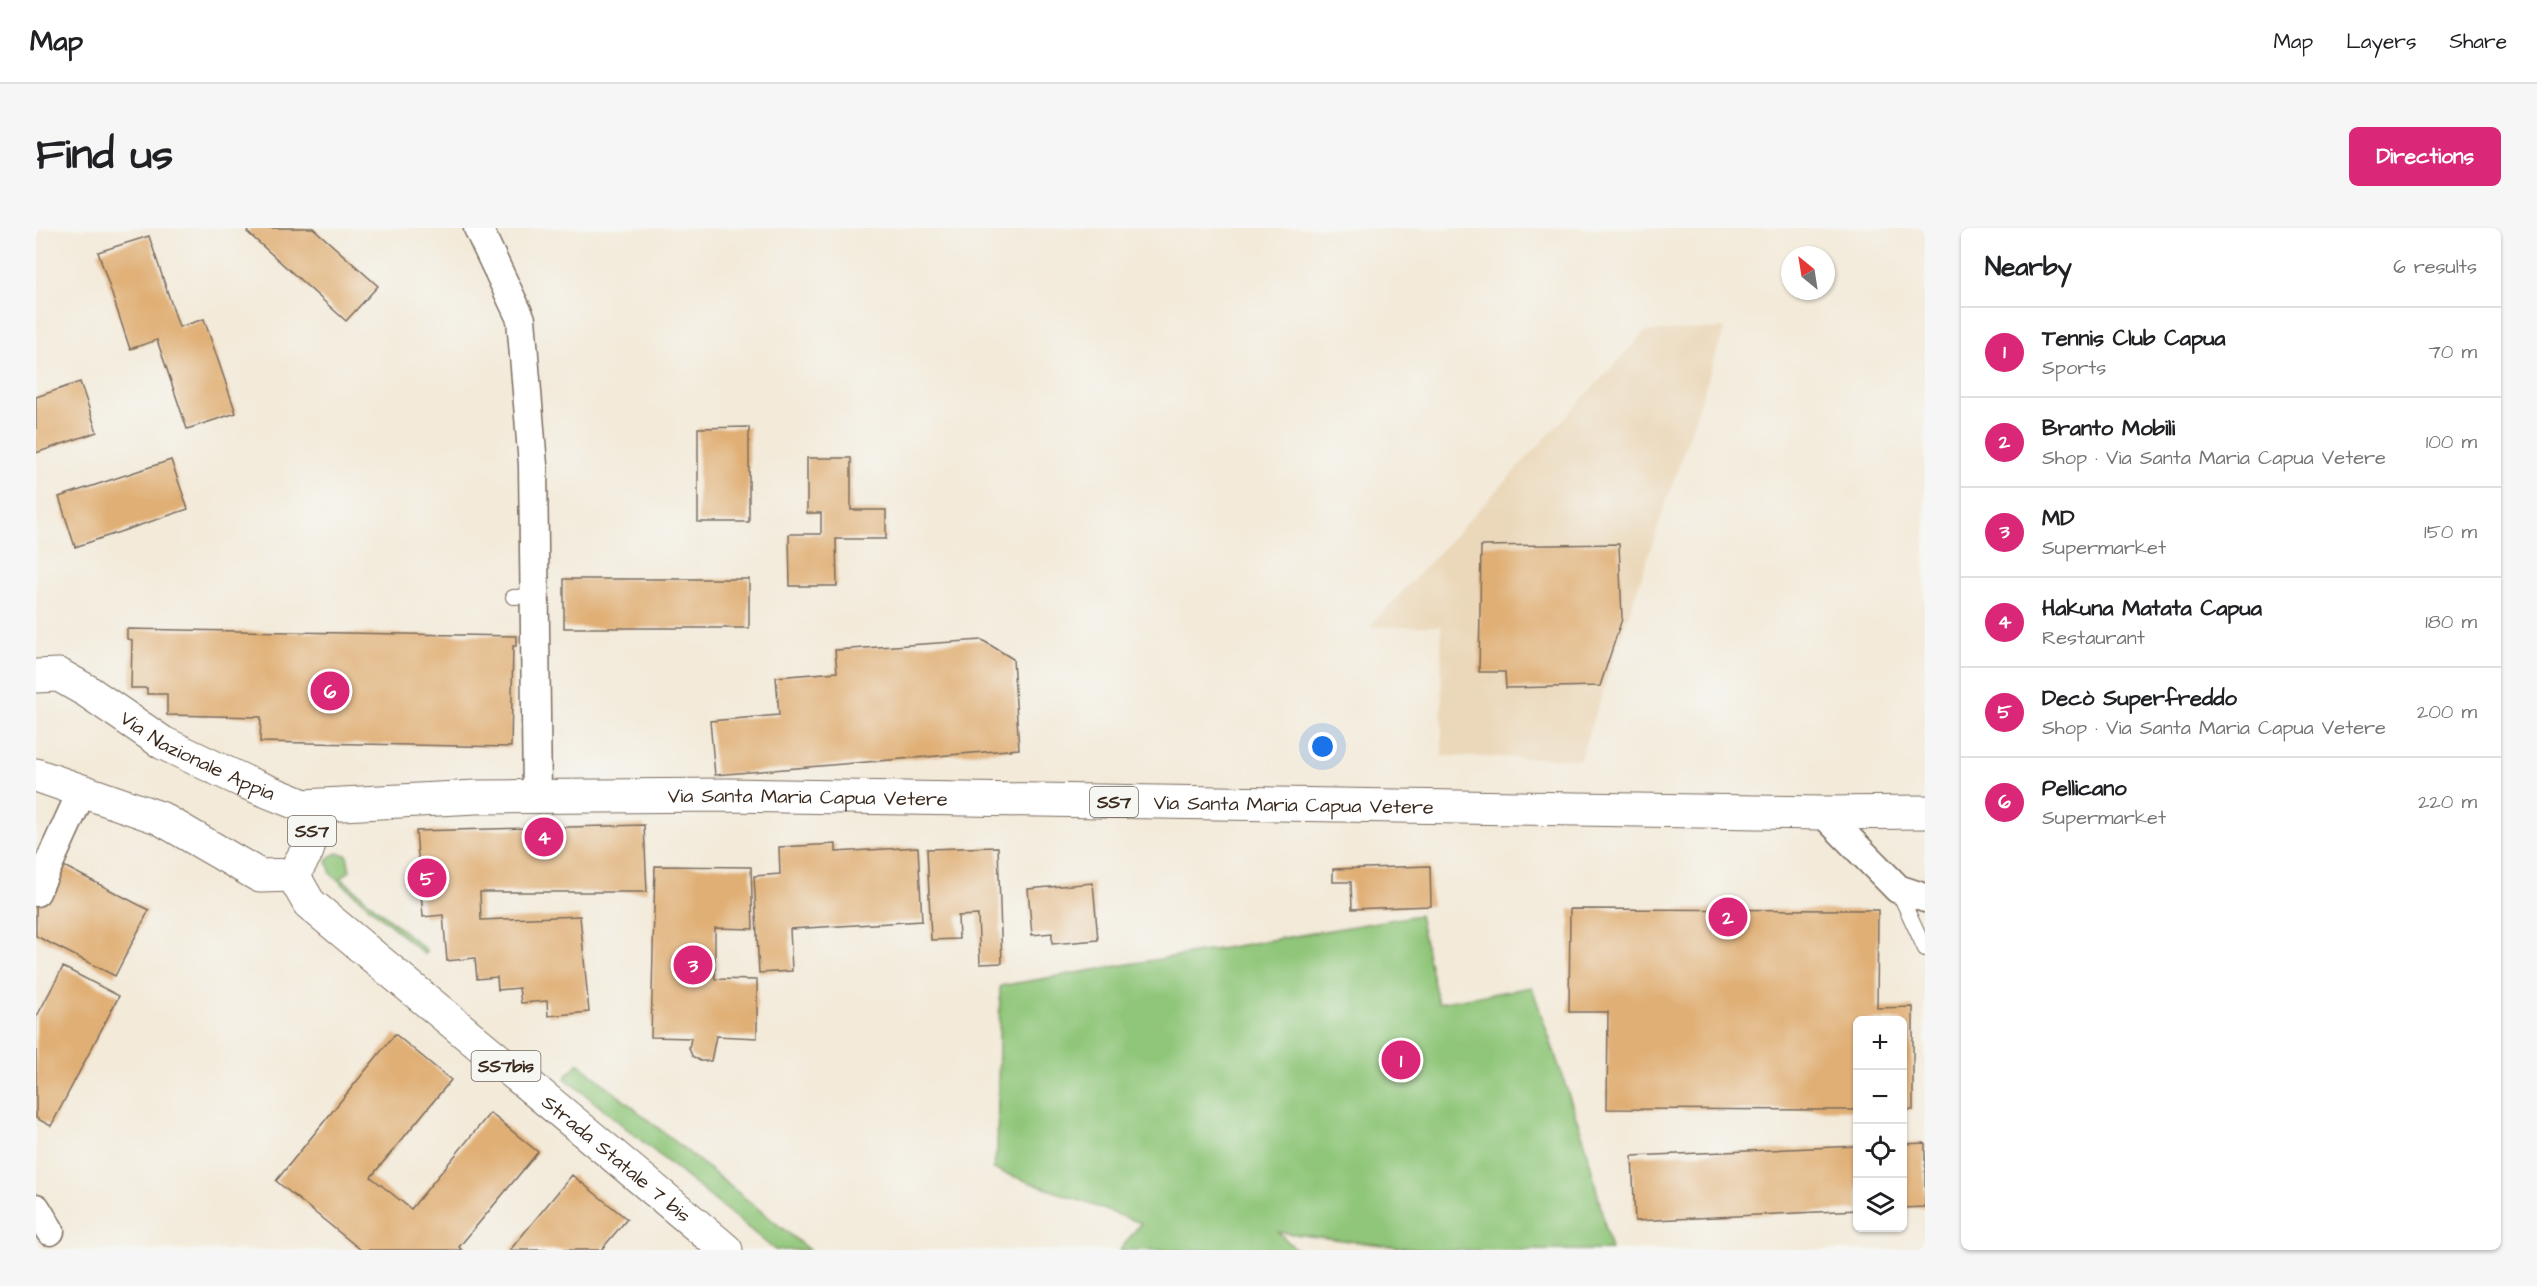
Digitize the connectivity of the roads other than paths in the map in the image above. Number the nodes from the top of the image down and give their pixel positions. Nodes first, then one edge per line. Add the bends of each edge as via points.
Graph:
1 (478, 228) edge
2 (36, 676) edge
3 (36, 775) edge
4 (82, 791) junction
5 (537, 796) junction
6 (304, 806) junction
7 (1822, 813) junction
8 (1925, 813) edge
9 (293, 875) junction
10 (1898, 889) junction
11 (36, 892) edge
12 (1925, 898) edge
13 (1925, 949) edge
14 (726, 1250) edge

1 - 5 street via 521,320 533,465 524,597
2 - 6 main road, Via Nazionale Appia / SS7 via 59,675 163,743
3 - 4 main road, SS7
4 - 9 main road, SS7 via 160,818 260,876
4 - 11 street
5 - 6 main road, Via Santa Maria Capua Vetere / SS7
5 - 7 main road, Via Santa Maria Capua Vetere / SS7 via 728,795
6 - 9 main road, SS7 via 313,830 307,851
7 - 8 main road, Via Santa Maria Capua Vetere / SS7
7 - 10 street
9 - 14 main road, Strada Statale 7 bis / SS7bis via 309,903
10 - 12 street
10 - 13 lane

